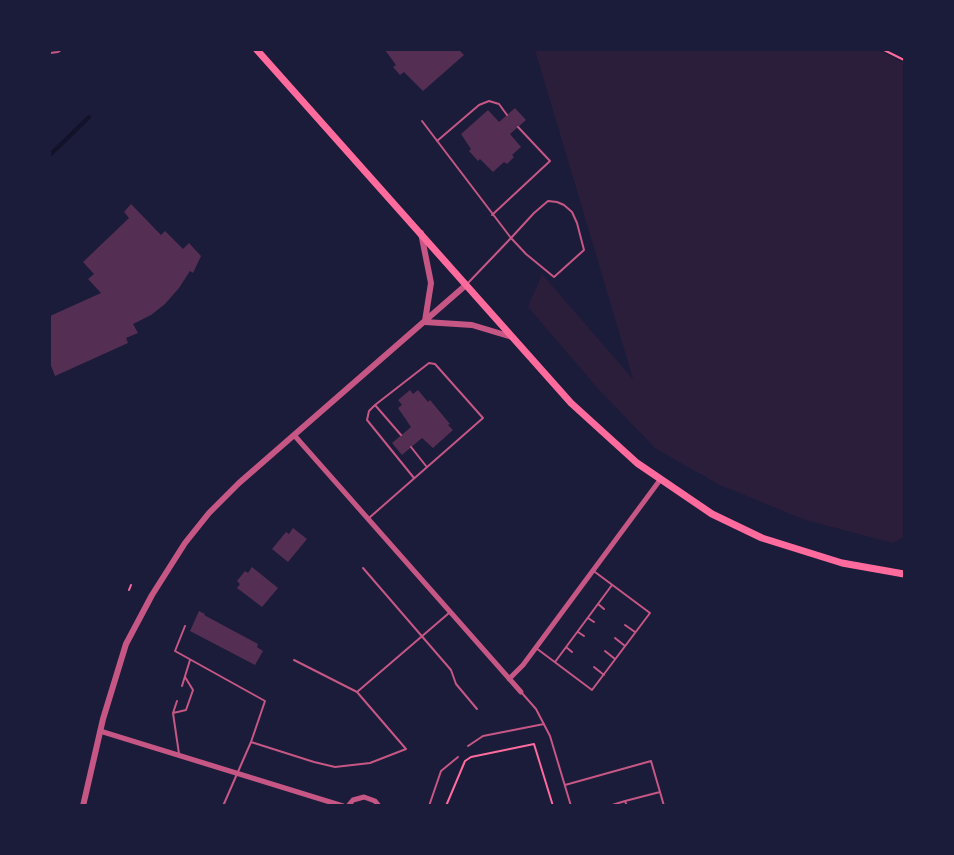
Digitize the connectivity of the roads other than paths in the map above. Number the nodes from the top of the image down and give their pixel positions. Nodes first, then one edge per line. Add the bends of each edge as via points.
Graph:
1 (61, 50) edge
2 (257, 50) edge
3 (50, 53) edge
4 (507, 115) dead end
5 (422, 121) dead end
6 (518, 127) dead end
7 (437, 141) junction
8 (492, 215) junction
9 (421, 233) junction
10 (511, 238) junction
11 (466, 285) junction
12 (424, 322) junction
13 (514, 338) junction
14 (375, 405) junction
15 (294, 435) junction
16 (401, 435) dead end
17 (411, 447) dead end
18 (427, 466) junction
19 (414, 478) junction
20 (660, 480) junction
21 (369, 518) junction
22 (363, 568) dead end
23 (593, 571) junction
24 (904, 574) edge
25 (612, 585) junction
26 (598, 604) junction
27 (604, 609) dead end
28 (451, 612) junction
29 (588, 618) junction
30 (594, 622) dead end
31 (625, 625) dead end
32 (185, 626) dead end
33 (578, 632) junction
34 (635, 632) junction
35 (423, 636) junction
36 (584, 636) dead end
37 (615, 638) dead end
38 (625, 646) junction
39 (566, 647) junction
40 (536, 648) junction
41 (605, 651) dead end
42 (572, 652) dead end
43 (615, 659) junction
44 (190, 660) junction
45 (294, 660) dead end
46 (555, 662) junction
47 (594, 667) dead end
48 (604, 675) junction
49 (185, 677) junction
50 (509, 679) junction
51 (182, 686) dead end
52 (357, 692) junction
53 (521, 692) joint
54 (177, 701) dead end
55 (477, 709) dead end
56 (173, 713) junction
57 (544, 724) junction
58 (100, 731) junction
59 (251, 742) junction
60 (468, 746) dead end
61 (179, 754) junction
62 (458, 757) dead end
63 (237, 773) junction
64 (565, 785) junction
65 (660, 792) junction
66 (626, 801) junction
67 (223, 805) edge
68 (83, 806) edge
69 (229, 806) edge
70 (343, 806) edge
71 (348, 806) edge
72 (379, 806) edge
73 (429, 806) edge
74 (571, 806) edge
75 (609, 806) edge
76 (627, 806) edge
77 (664, 806) edge

1 - 3 lane
2 - 9 main road
4 - 7 lane via 499,104 489,101
5 - 7 lane
6 - 8 lane via 550,161
7 - 8 lane
8 - 10 lane
9 - 11 main road
9 - 12 street via 431,283
10 - 10 lane via 554,277 584,250 572,212 557,202 548,201
10 - 11 lane
11 - 12 street
11 - 13 main road
12 - 13 street via 472,325
12 - 15 street
13 - 20 main road via 594,425
14 - 16 lane
14 - 18 lane via 429,363 435,364 483,418
14 - 19 lane via 367,420
15 - 21 street
15 - 58 street via 238,483 185,543 126,644
17 - 18 lane
18 - 19 lane
19 - 21 lane
20 - 23 street
20 - 24 main road via 712,514 762,538 842,563
21 - 28 street
22 - 35 lane
23 - 25 lane
23 - 40 street
25 - 26 lane
25 - 34 lane via 650,613
26 - 27 lane
26 - 29 lane
28 - 35 lane
28 - 50 street
29 - 30 lane
29 - 33 lane
31 - 34 lane
32 - 44 lane via 176,651
33 - 36 lane
33 - 39 lane
34 - 38 lane
35 - 52 lane
35 - 55 lane
37 - 38 lane
38 - 43 lane
39 - 42 lane
39 - 46 lane
40 - 46 lane
40 - 50 street
41 - 43 lane
43 - 48 lane
44 - 49 lane
44 - 59 lane via 265,702
45 - 52 lane
46 - 48 lane via 592,690
47 - 48 lane
49 - 51 lane
49 - 56 lane via 193,690 190,700 186,710
50 - 53 street
52 - 59 lane via 406,749 370,763 334,767
53 - 57 lane
54 - 56 lane
56 - 61 lane
57 - 60 lane via 483,736
57 - 64 lane
58 - 61 street
58 - 68 street
59 - 63 lane
61 - 63 street
62 - 73 lane via 441,771
63 - 67 lane
63 - 70 street
64 - 65 lane via 651,762
64 - 74 lane
65 - 66 lane
65 - 77 lane
66 - 75 lane
66 - 76 lane
67 - 69 lane
71 - 72 street via 364,797

